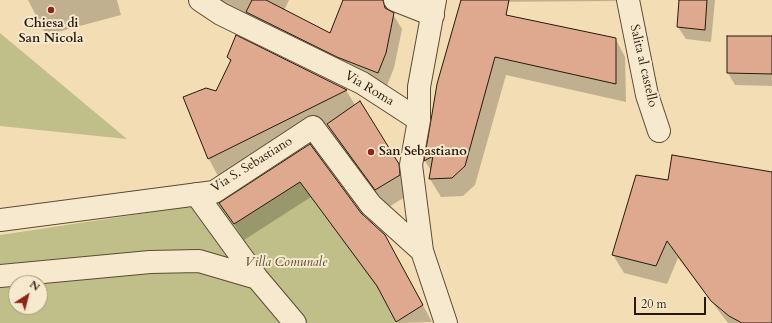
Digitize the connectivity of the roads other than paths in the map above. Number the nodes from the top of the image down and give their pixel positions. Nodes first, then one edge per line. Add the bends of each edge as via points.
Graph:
1 (200, 0) edge
2 (396, 0) edge
3 (628, 0) edge
4 (434, 8) edge
5 (419, 120) junction
6 (659, 131) dead end
7 (196, 194) junction
8 (0, 220) edge
9 (422, 251) junction
10 (0, 276) edge
11 (257, 278) junction
12 (295, 323) edge
13 (446, 323) edge

1 - 5 street, Via Roma via 221,14 362,83
2 - 4 street
3 - 6 street, Salita al castello via 647,95
4 - 5 street via 419,87
5 - 9 street via 411,165
7 - 8 street, Via S. Sebastiano
7 - 9 street, Via S. Sebastiano via 214,192 313,127 370,205
7 - 11 street
9 - 13 street
10 - 11 street via 150,262 199,261
11 - 12 street

